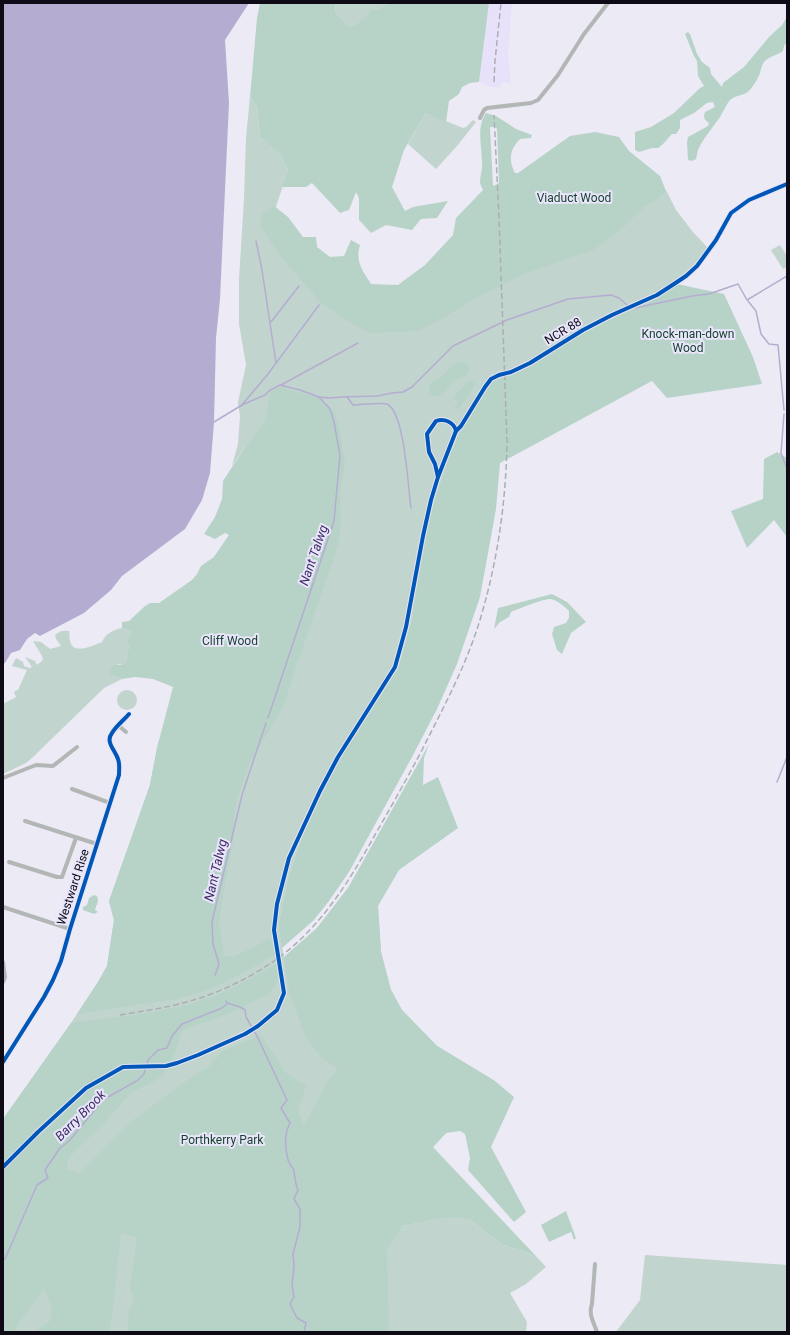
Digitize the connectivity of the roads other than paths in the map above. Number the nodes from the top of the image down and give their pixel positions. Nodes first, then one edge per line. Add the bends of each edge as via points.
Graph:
1 (608, 3) edge
2 (480, 118) dead end
3 (787, 184) edge
4 (697, 266) dead end
5 (438, 477) junction
6 (129, 714) dead end
7 (118, 726) junction
8 (126, 732) dead end
9 (77, 747) dead end
10 (3, 778) edge
11 (72, 789) dead end
12 (110, 803) junction
13 (25, 821) dead end
14 (76, 838) junction
15 (97, 844) junction
16 (9, 862) dead end
17 (3, 907) edge
18 (70, 929) junction
19 (3, 962) edge
20 (3, 982) edge
21 (3, 1062) edge
22 (3, 1167) edge
23 (595, 1264) dead end
24 (597, 1332) edge

1 - 2 street via 538,100 487,108
3 - 4 street via 749,200 731,214
5 - 5 street via 436,464 429,452 427,434 436,421 443,420 454,426 456,431
5 - 22 street via 395,667 320,791 290,858 277,904 274,930 284,993 277,1010 251,1031 198,1055 166,1066 124,1067 86,1088
6 - 7 street, Westward Rise
7 - 8 street
7 - 12 street, Westward Rise via 111,733 109,741 120,766
9 - 10 street via 53,766 36,765
11 - 12 street
12 - 15 street, Westward Rise
13 - 14 street
14 - 15 street
14 - 16 street via 62,877
15 - 18 street, Westward Rise
17 - 18 street
18 - 21 street, Westward Rise via 53,980
19 - 20 street
23 - 24 street via 590,1308

